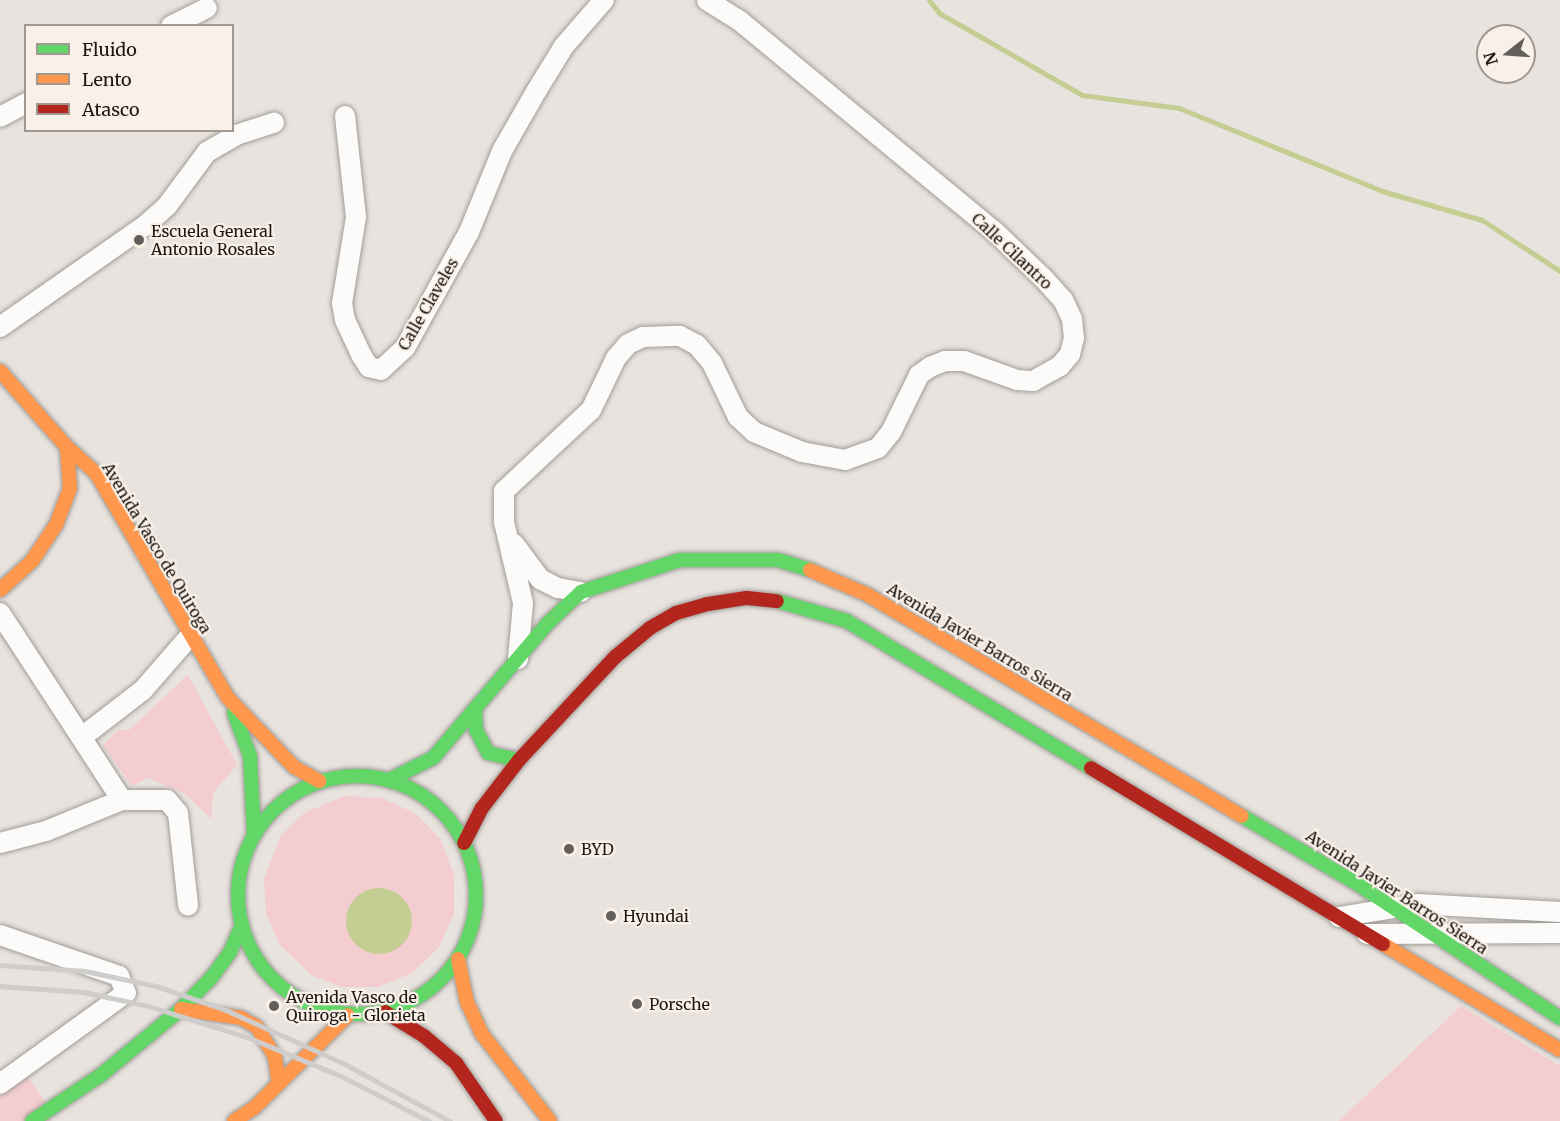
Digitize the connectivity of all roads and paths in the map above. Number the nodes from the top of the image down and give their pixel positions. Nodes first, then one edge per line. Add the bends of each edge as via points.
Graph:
1 (604, 0) edge
2 (707, 0) edge
3 (207, 8) dead end
4 (175, 24) edge
5 (24, 104) edge
6 (345, 116) dead end
7 (0, 117) edge
8 (274, 123) dead end
9 (0, 327) edge
10 (0, 371) edge
11 (67, 447) junction
12 (510, 540) junction
13 (0, 590) edge
14 (582, 592) junction
15 (0, 613) edge
16 (190, 636) junction
17 (518, 659) junction
18 (228, 698) junction
19 (475, 710) junction
20 (82, 737) junction
21 (519, 760) junction
22 (389, 780) junction
23 (320, 781) junction
24 (122, 800) junction
25 (254, 834) junction
26 (0, 843) edge
27 (464, 843) junction
28 (188, 904) dead end
29 (1394, 907) junction
30 (1560, 912) edge
31 (1339, 917) junction
32 (242, 925) junction
33 (1429, 931) junction
34 (1560, 933) edge
35 (1367, 934) junction
36 (0, 935) edge
37 (458, 959) junction
38 (181, 1009) junction
39 (385, 1012) junction
40 (348, 1015) junction
41 (1560, 1018) edge
42 (1560, 1050) edge
43 (0, 1084) edge
44 (279, 1084) junction
45 (32, 1121) edge
46 (234, 1121) edge
47 (496, 1121) edge
48 (550, 1121) edge

1 - 6 street, Calle Claveles via 564,46 537,90 502,151 469,232 411,338 381,370 369,367 362,356 345,320 342,303 356,217
2 - 12 street, Calle Cilantro via 740,21 977,217 1042,277 1063,300 1072,319 1070,354 1060,366 1033,381 1017,380 964,362 945,361 930,367 919,375 891,432 878,448 845,460 802,452 754,432 738,417 712,363 697,345 680,336 643,337 628,344 616,358 591,410 504,491 502,506
3 - 4 street
5 - 7 street
8 - 9 street via 236,135 207,152 167,206 147,224
10 - 11 main road, Avenida Vasco de Quiroga
11 - 13 main road via 70,489 56,525 32,561
11 - 16 main road, Avenida Vasco de Quiroga via 96,473
12 - 14 street, Calle Cilantro via 540,579 558,588
12 - 17 street, Calle Cilantro via 523,603
14 - 17 main road, Avenida Javier Barros Sierra via 563,606
14 - 29 main road, Avenida Javier Barros Sierra via 680,560 778,560 824,574 878,601
15 - 20 street
16 - 18 main road, Avenida Vasco de Quiroga
16 - 20 street via 142,690
17 - 19 main road, Avenida Javier Barros Sierra
18 - 23 main road, Avenida Vasco de Quiroga via 294,767
18 - 25 main road, Avenida Vasco de Quiroga via 250,756
19 - 21 main road via 476,730 488,753
19 - 22 main road, Avenida Javier Barros Sierra via 433,758
20 - 24 street
21 - 27 main road via 482,808
21 - 31 main road via 615,657 650,628 676,613 708,604 747,598 791,603 847,621
22 - 23 main road via 354,776
22 - 27 main road via 433,803
23 - 25 main road via 282,802
24 - 26 street via 46,831
24 - 28 street via 166,800 178,813
25 - 32 main road via 239,878
27 - 37 main road via 474,871 476,902 471,932
29 - 30 street via 1418,904
29 - 31 street
29 - 33 main road, Avenida Javier Barros Sierra
31 - 35 main road
32 - 38 main road via 230,952 212,977
32 - 40 main road via 256,959 280,987 312,1006
33 - 34 street
33 - 35 street
33 - 41 main road, Avenida Javier Barros Sierra
35 - 42 main road
36 - 43 street via 119,976 126,993
37 - 39 main road via 426,993
37 - 48 main road via 467,1002 482,1034
38 - 44 main road via 241,1018 257,1027 275,1057
38 - 45 main road via 101,1075
39 - 40 main road
39 - 47 main road via 424,1036 456,1063
40 - 44 main road
44 - 46 main road

